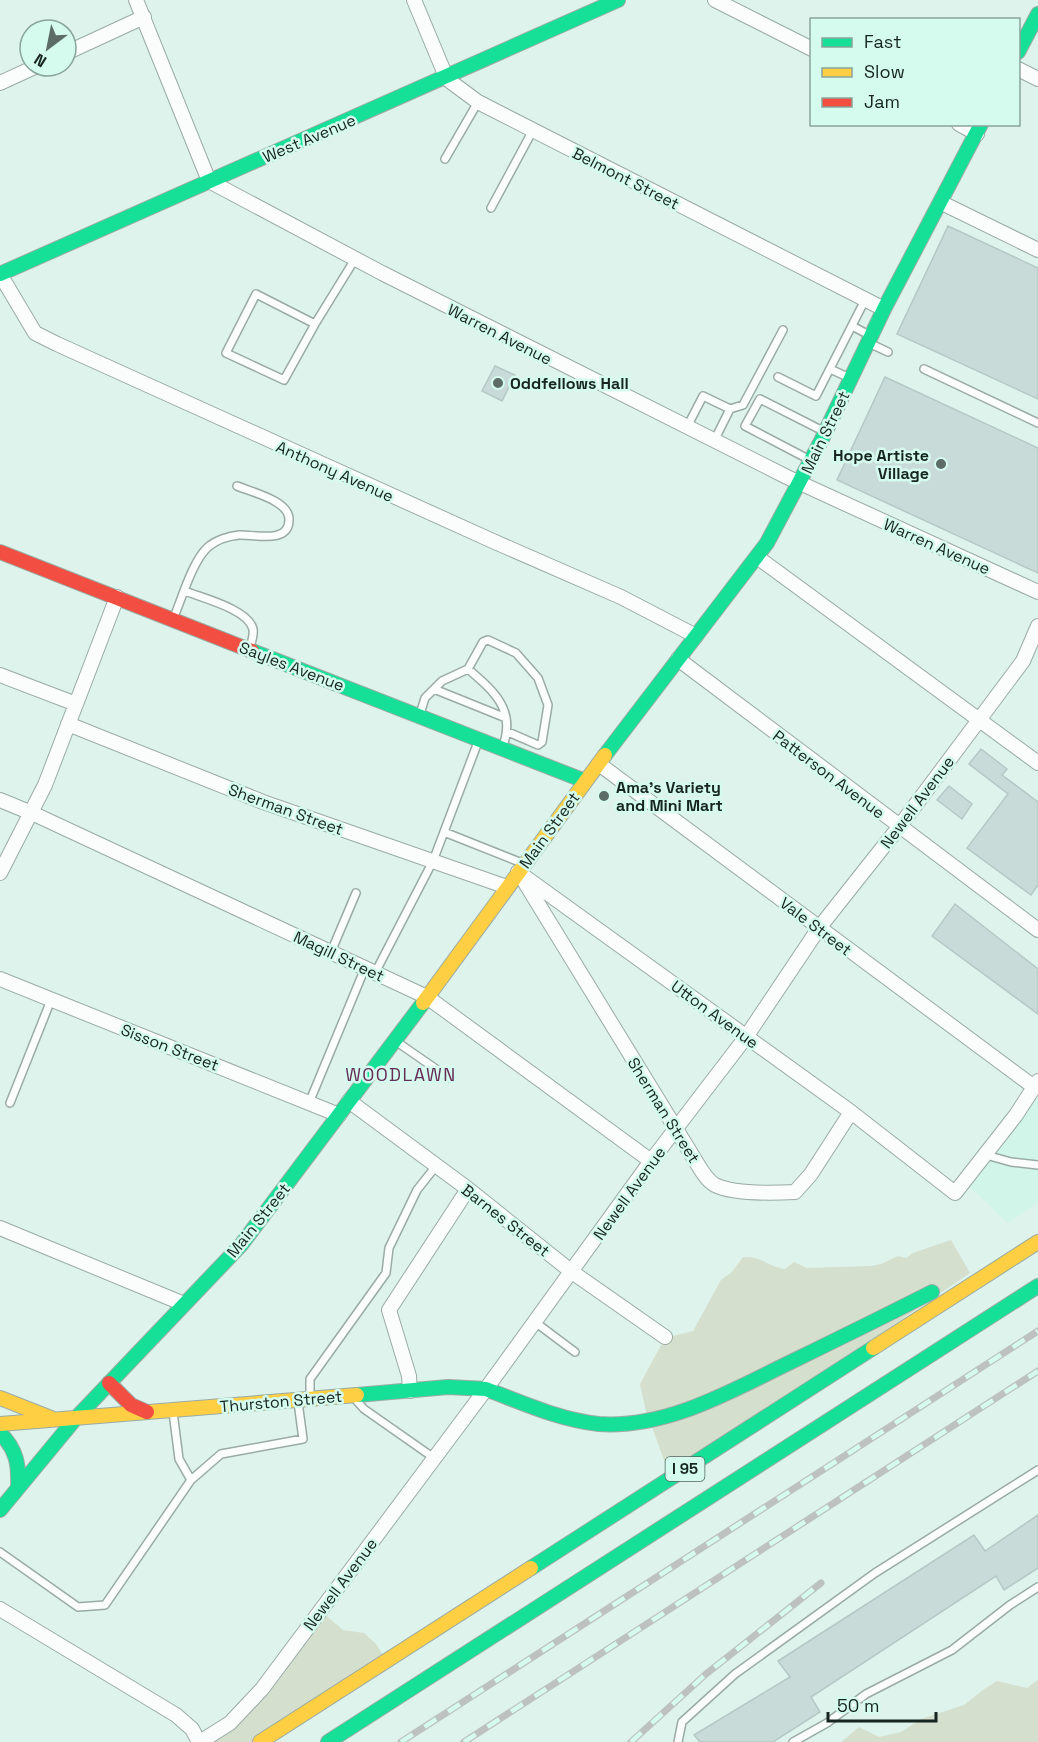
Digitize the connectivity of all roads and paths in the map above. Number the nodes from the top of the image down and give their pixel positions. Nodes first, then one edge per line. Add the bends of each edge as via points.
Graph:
1 (136, 0) edge
2 (414, 0) edge
3 (618, 0) edge
4 (715, 0) edge
5 (1038, 14) edge
6 (144, 17) junction
7 (78, 47) edge
8 (1020, 48) edge
9 (810, 49) edge
10 (1020, 70) edge
11 (18, 75) edge
12 (447, 79) junction
13 (1038, 79) edge
14 (0, 83) edge
15 (478, 102) junction
16 (979, 129) edge
17 (533, 130) junction
18 (445, 159) dead end
19 (209, 181) junction
20 (942, 202) junction
21 (491, 208) dead end
22 (1038, 250) edge
23 (355, 259) junction
24 (0, 274) edge
25 (865, 300) junction
26 (884, 309) junction
27 (315, 324) junction
28 (852, 326) junction
29 (783, 330) dead end
30 (870, 340) junction
31 (888, 352) dead end
32 (830, 369) junction
33 (924, 369) dead end
34 (778, 377) dead end
35 (850, 378) junction
36 (730, 409) junction
37 (1038, 423) edge
38 (687, 427) junction
39 (825, 433) junction
40 (714, 441) junction
41 (811, 461) junction
42 (800, 484) junction
43 (237, 486) dead end
44 (0, 552) edge
45 (757, 557) junction
46 (185, 591) junction
47 (1038, 592) edge
48 (117, 597) junction
49 (173, 619) junction
50 (1038, 626) edge
51 (696, 636) junction
52 (249, 649) junction
53 (678, 659) junction
54 (468, 669) junction
55 (0, 675) edge
56 (434, 689) junction
57 (76, 704) junction
58 (419, 716) junction
59 (506, 718) junction
60 (978, 720) junction
61 (68, 724) junction
62 (508, 732) junction
63 (479, 740) junction
64 (502, 749) junction
65 (1038, 763) edge
66 (599, 764) junction
67 (585, 781) junction
68 (0, 800) edge
69 (30, 812) junction
70 (899, 827) junction
71 (444, 832) junction
72 (433, 861) junction
73 (521, 868) junction
74 (0, 873) edge
75 (507, 887) junction
76 (356, 892) dead end
77 (819, 928) junction
78 (1038, 930) edge
79 (331, 952) junction
80 (370, 971) junction
81 (0, 979) edge
82 (427, 997) junction
83 (51, 1000) junction
84 (746, 1037) junction
85 (395, 1040) junction
86 (449, 1078) dead end
87 (1037, 1087) edge
88 (349, 1101) junction
89 (10, 1103) dead end
90 (309, 1103) junction
91 (851, 1112) junction
92 (339, 1115) junction
93 (675, 1128) junction
94 (986, 1155) junction
95 (651, 1161) junction
96 (1038, 1165) edge
97 (436, 1166) junction
98 (468, 1190) junction
99 (0, 1228) edge
100 (1038, 1236) edge
101 (1038, 1242) edge
102 (572, 1272) junction
103 (1038, 1286) edge
104 (184, 1304) junction
105 (535, 1322) junction
106 (664, 1337) dead end
107 (575, 1352) dead end
108 (109, 1383) junction
109 (486, 1389) junction
110 (410, 1390) junction
111 (351, 1395) junction
112 (0, 1398) edge
113 (304, 1399) junction
114 (173, 1410) junction
115 (147, 1412) junction
116 (76, 1418) junction
117 (53, 1419) junction
118 (0, 1424) edge
119 (0, 1432) edge
120 (434, 1458) junction
121 (1038, 1470) edge
122 (192, 1480) junction
123 (18, 1488) junction
124 (0, 1510) edge
125 (0, 1552) edge
126 (1038, 1587) edge
127 (0, 1609) edge
128 (199, 1742) edge
129 (260, 1742) edge
130 (328, 1742) edge
131 (678, 1742) edge
132 (793, 1742) edge

1 - 6 street
2 - 12 street
3 - 12 main road, West Avenue
4 - 9 street
5 - 8 main road
6 - 7 street
6 - 19 street
10 - 13 street
11 - 14 street
12 - 15 street, Belmont Street
12 - 19 main road, West Avenue
15 - 17 street, Belmont Street
15 - 18 lane
16 - 20 main road, Main Street
17 - 21 lane
17 - 25 street, Belmont Street
19 - 23 street, Warren Avenue
19 - 24 main road, West Avenue
20 - 22 street
20 - 26 main road, Main Street
23 - 27 lane
23 - 38 street, Warren Avenue
24 - 51 street, Anthony Avenue via 35,333 621,597
25 - 26 street, Belmont Street
25 - 28 lane
26 - 30 main road, Main Street
27 - 27 lane via 256,294 226,353 284,380
28 - 30 lane
28 - 32 lane
29 - 36 lane via 742,405
30 - 31 lane
30 - 35 main road, Main Street
32 - 34 lane via 816,396
32 - 35 lane
33 - 37 lane
35 - 39 main road, Main Street
36 - 38 lane via 703,396
36 - 40 lane
38 - 40 street, Warren Avenue
39 - 41 main road, Main Street
39 - 41 lane via 760,399 745,426
40 - 42 street, Warren Avenue
41 - 42 main road, Main Street
42 - 45 main road, Main Street
42 - 47 street, Warren Avenue
43 - 46 lane via 280,503 288,512 288,526 271,537 238,535 219,540 198,561
44 - 48 main road, Sayles Avenue
45 - 51 main road, Main Street
45 - 60 street
46 - 49 lane
46 - 52 lane via 241,613 253,628
48 - 49 main road, Sayles Avenue
48 - 57 street
49 - 52 main road, Sayles Avenue
50 - 60 street, Newell Avenue via 1023,661
51 - 53 main road, Main Street
52 - 58 main road, Sayles Avenue
53 - 66 main road, Main Street
53 - 70 street, Patterson Avenue
54 - 56 lane
54 - 59 lane via 500,699
54 - 62 lane via 488,640 516,653 538,678 548,705 542,742 538,745
55 - 57 street
56 - 58 lane via 425,698
56 - 59 lane
57 - 61 street
58 - 63 main road, Sayles Avenue
59 - 62 lane
60 - 65 street
60 - 70 street, Newell Avenue
61 - 69 street via 45,785
61 - 72 street, Sherman Street via 263,802
62 - 64 lane
63 - 64 main road, Sayles Avenue
63 - 71 lane
64 - 67 main road, Sayles Avenue
66 - 67 main road, Main Street
66 - 77 street, Vale Street
67 - 73 main road, Main Street
68 - 69 street, Magill Street
69 - 74 street
69 - 79 street, Magill Street
70 - 77 street, Newell Avenue
70 - 78 street, Patterson Avenue
71 - 72 lane
71 - 73 lane
72 - 75 street, Sherman Street
72 - 80 lane
73 - 75 main road, Main Street
73 - 84 street, Utton Avenue
73 - 93 street, Sherman Street
75 - 82 main road, Main Street
76 - 79 lane
77 - 84 street, Newell Avenue
77 - 87 street, Vale Street
79 - 80 street, Magill Street
80 - 82 street, Magill Street
80 - 90 lane
81 - 83 street, Sisson Street
82 - 85 main road, Main Street
82 - 95 street, Magill Street
83 - 89 lane
83 - 90 street, Sisson Street
84 - 91 street, Utton Avenue
84 - 93 street, Newell Avenue
85 - 86 lane
85 - 88 main road, Main Street
87 - 94 street
88 - 92 main road, Main Street
88 - 97 street, Barnes Street
90 - 92 street, Sisson Street
91 - 93 street, Sherman Street via 795,1192 767,1193 716,1186 708,1180
91 - 94 street, Utton Avenue via 955,1193
92 - 104 main road, Main Street via 241,1245
93 - 95 street, Newell Avenue
94 - 96 lane
95 - 102 street, Newell Avenue
97 - 98 street, Barnes Street
97 - 113 lane via 417,1190 389,1248 386,1273 310,1379
98 - 102 street, Barnes Street
98 - 110 street via 389,1310
99 - 104 street
100 - 109 main road, Thurston Street via 761,1376 657,1419 616,1425 571,1419
101 - 129 main road, I 95
102 - 105 street, Newell Avenue
102 - 106 street, Barnes Street
103 - 130 main road, I 95
104 - 108 main road, Main Street
105 - 107 lane
105 - 109 street, Newell Avenue
108 - 115 main road via 131,1405
108 - 116 main road, Main Street
109 - 110 main road, Thurston Street via 439,1386
109 - 120 street, Newell Avenue
110 - 111 main road, Thurston Street
111 - 113 main road, Thurston Street
111 - 120 lane via 364,1409
112 - 117 main road
113 - 114 main road, Thurston Street
113 - 122 lane via 303,1438 221,1454
114 - 115 main road, Thurston Street
114 - 122 lane via 179,1459
115 - 116 main road, Thurston Street
116 - 117 main road
116 - 123 main road, Main Street
117 - 118 main road
119 - 123 main road via 13,1444 18,1458
120 - 128 street, Newell Avenue via 251,1703 230,1723
121 - 131 lane via 875,1574 735,1674 682,1722
122 - 125 lane via 105,1605 78,1607
123 - 124 main road, Main Street
126 - 132 lane via 952,1650 866,1694
127 - 128 street via 176,1714

